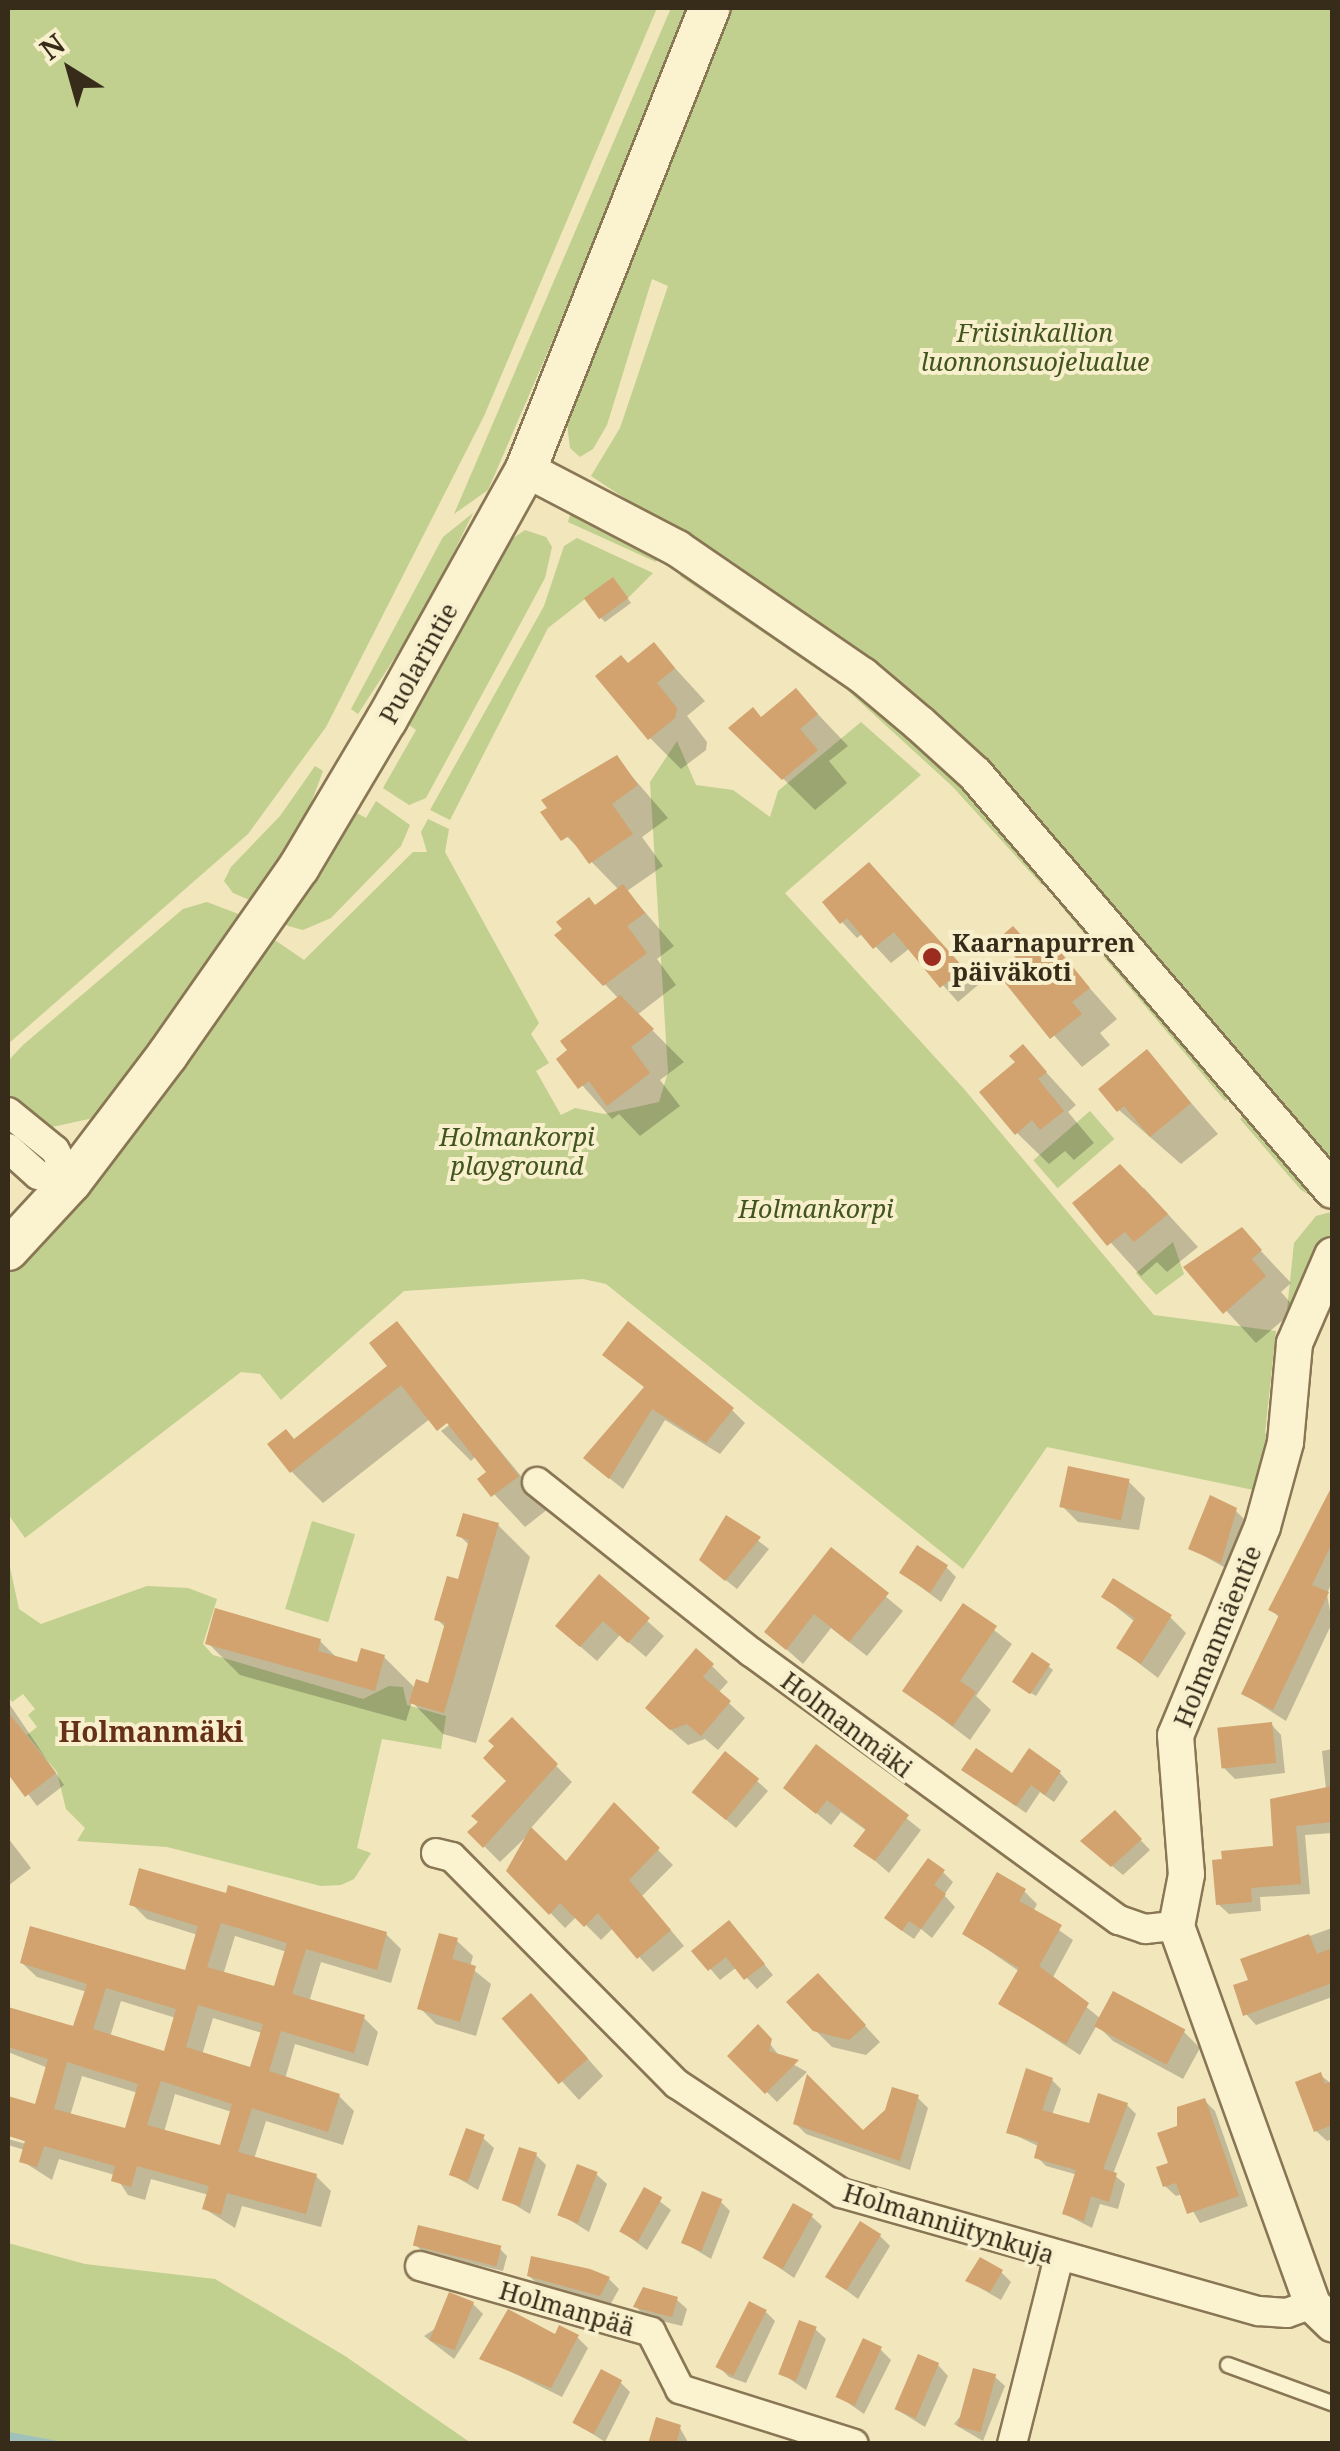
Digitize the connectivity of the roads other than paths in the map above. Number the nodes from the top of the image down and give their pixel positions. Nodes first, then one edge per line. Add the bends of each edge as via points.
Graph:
1 (709, 8) edge
2 (526, 469) junction
3 (8, 1112) edge
4 (8, 1148) edge
5 (71, 1182) junction
6 (1332, 1190) edge
7 (8, 1250) edge
8 (1332, 1256) edge
9 (536, 1482) dead end
10 (436, 1853) dead end
11 (1176, 1926) junction
12 (1060, 2257) junction
13 (420, 2266) dead end
14 (1322, 2314) edge
15 (1228, 2365) dead end
16 (1332, 2402) edge
17 (854, 2444) edge
18 (1012, 2444) edge

1 - 2 main road, Puolarintie
2 - 5 main road, Puolarintie via 299,866
2 - 6 street via 677,548 862,675 920,723 998,801
3 - 5 street via 55,1150
4 - 5 street via 38,1175
5 - 7 main road, Puolarintie
8 - 11 street, Holmanmäentie via 1294,1343 1285,1442 1262,1526 1180,1717 1176,1750 1186,1891
9 - 11 street, Holmanmäki via 751,1652 1119,1920 1145,1930
10 - 12 street, Holmanniitynkuja via 452,1858 677,2084 801,2170 841,2193
11 - 14 street
12 - 14 street, Holmanniitynkuja via 1259,2311
12 - 18 street
13 - 17 street, Holmanpää via 650,2332 680,2389
15 - 16 lane

